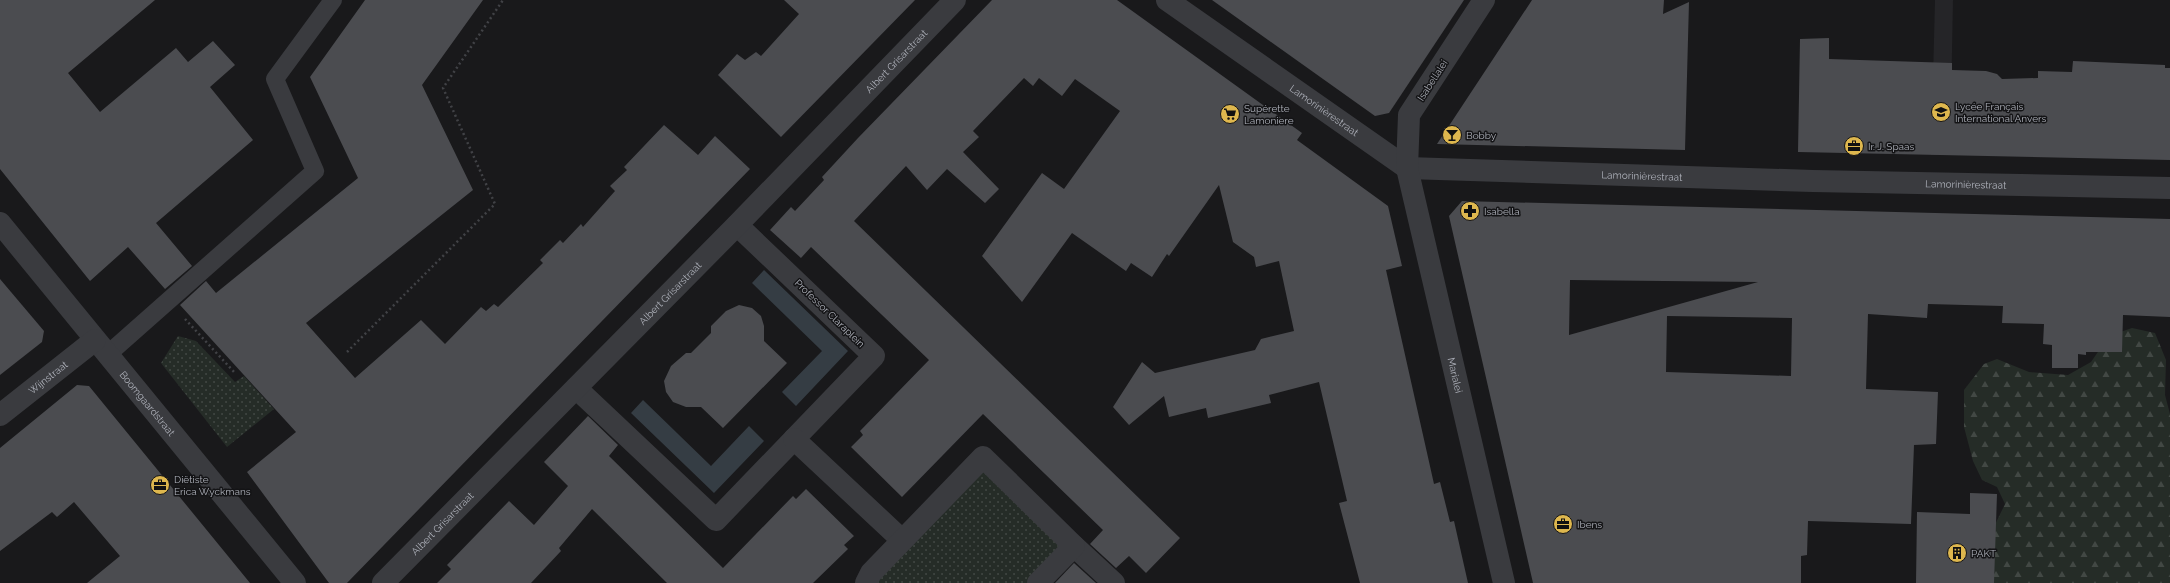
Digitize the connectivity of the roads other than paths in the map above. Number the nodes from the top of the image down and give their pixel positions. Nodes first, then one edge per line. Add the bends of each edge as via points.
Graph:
1 (333, 0) edge
2 (955, 0) edge
3 (1167, 0) edge
4 (1484, 0) edge
5 (1407, 168) junction
6 (2170, 188) edge
7 (0, 223) edge
8 (737, 225) junction
9 (101, 347) junction
10 (576, 388) junction
11 (0, 416) edge
12 (794, 439) junction
13 (902, 540) junction
14 (1074, 546) junction
15 (295, 583) edge
16 (383, 583) edge
17 (866, 583) edge
18 (1038, 583) edge
19 (1114, 583) edge
20 (1504, 583) edge

1 - 9 lane via 275,79 314,171
2 - 8 street, Albert Grisarstraat
3 - 5 street, Lamorinièrestraat
4 - 5 street, Isabellalei via 1409,115
5 - 6 street, Lamorinièrestraat via 1805,181
5 - 20 street, Marialei
7 - 9 street, Boomgaardstraat
8 - 10 street, Albert Grisarstraat
8 - 12 street, Professor Claraplein via 874,356
9 - 11 street, Wijnstraat
9 - 15 street, Boomgaardstraat
10 - 12 street, Professor Claraplein via 716,520
10 - 16 street, Albert Grisarstraat
12 - 13 street
13 - 14 street via 983,457
13 - 17 street via 871,573
14 - 18 street
14 - 19 street

